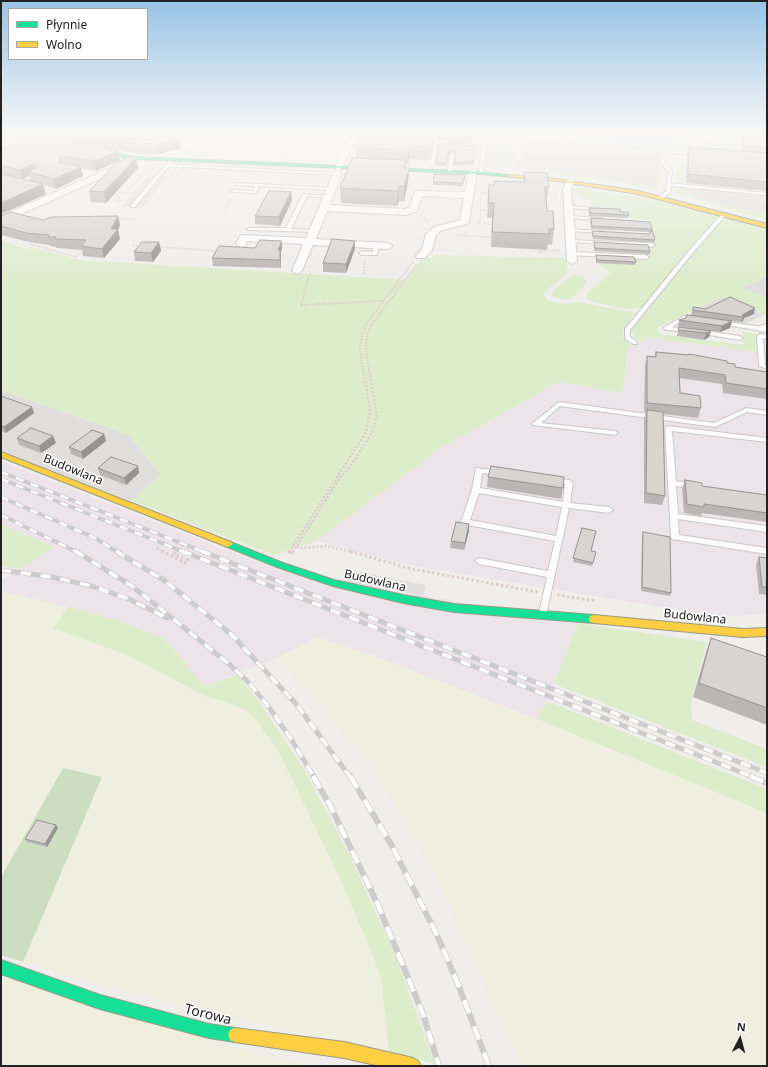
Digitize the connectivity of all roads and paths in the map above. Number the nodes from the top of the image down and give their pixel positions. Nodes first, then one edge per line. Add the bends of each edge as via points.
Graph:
1 (87, 182) edge
2 (135, 182) edge
3 (154, 182) edge
4 (334, 182) edge
5 (473, 182) edge
6 (571, 182) joint
7 (238, 184) dead end
8 (668, 184) joint
9 (258, 185) junction
10 (47, 190) edge
11 (235, 191) joint
12 (330, 193) junction
13 (469, 193) junction
14 (491, 193) edge
15 (60, 194) junction
16 (546, 194) edge
17 (767, 194) edge
18 (661, 198) junction
19 (137, 202) junction
20 (133, 206) dead end
21 (329, 208) junction
22 (542, 208) edge
23 (414, 209) junction
24 (608, 209) edge
25 (224, 210) dead end
26 (480, 210) dead end
27 (496, 211) edge
28 (568, 212) junction
29 (726, 214) junction
30 (113, 219) edge
31 (134, 219) dead end
32 (606, 219) edge
33 (1, 220) edge
34 (480, 223) dead end
35 (767, 226) edge
36 (501, 227) edge
37 (249, 229) dead end
38 (437, 229) junction
39 (288, 230) junction
40 (570, 230) junction
41 (314, 231) junction
42 (609, 232) edge
43 (466, 236) dead end
44 (500, 238) edge
45 (570, 241) junction
46 (310, 242) junction
47 (30, 244) edge
48 (241, 244) dead end
49 (133, 245) dead end
50 (376, 245) junction
51 (652, 245) edge
52 (140, 246) edge
53 (388, 246) dead end
54 (155, 247) edge
55 (562, 250) dead end
56 (82, 251) edge
57 (222, 251) edge
58 (538, 252) edge
59 (362, 253) dead end
60 (421, 256) junction
61 (571, 257) joint
62 (646, 257) dead end
63 (297, 271) dead end
64 (310, 273) dead end
65 (383, 301) junction
66 (389, 301) junction
67 (700, 320) edge
68 (716, 322) edge
69 (766, 331) edge
70 (740, 338) dead end
71 (636, 343) dead end
72 (767, 367) edge
73 (767, 413) edge
74 (616, 434) dead end
75 (767, 440) edge
76 (1, 454) edge
77 (509, 474) edge
78 (546, 479) edge
79 (672, 483) junction
80 (704, 488) edge
81 (476, 490) junction
82 (566, 505) junction
83 (609, 510) dead end
84 (674, 516) junction
85 (767, 529) edge
86 (189, 538) dead end
87 (559, 539) junction
88 (294, 546) junction
89 (157, 548) dead end
90 (767, 550) edge
91 (479, 561) dead end
92 (282, 565) junction
93 (551, 575) junction
94 (547, 593) junction
95 (600, 602) dead end
96 (543, 614) junction
97 (767, 632) edge
98 (1, 967) edge
99 (413, 1066) edge

1 - 15 street
2 - 19 path via 115,201
3 - 19 lane
4 - 12 street
5 - 13 street
6 - 18 street
6 - 28 street via 567,188
7 - 9 lane
8 - 17 lane
8 - 18 lane via 668,191
9 - 11 lane via 254,192
9 - 12 lane
10 - 15 street
11 - 25 path
12 - 21 street
12 - 39 lane via 305,195
13 - 14 path
13 - 23 street via 418,193
13 - 38 street via 464,222
15 - 33 street
16 - 22 path via 561,194
18 - 29 street
19 - 20 lane
21 - 23 street via 406,212
21 - 41 street
23 - 38 path
24 - 28 lane
26 - 27 path
28 - 32 lane
28 - 40 street
29 - 35 street
29 - 71 lane via 694,248 627,330 627,338
30 - 31 path
34 - 36 path
37 - 39 lane
38 - 60 street via 431,234 427,250
39 - 41 lane
40 - 42 lane
40 - 45 street
41 - 46 street
43 - 44 path
45 - 51 lane
45 - 61 street
46 - 48 street via 243,238
46 - 50 street
46 - 63 street
47 - 56 path via 76,257
49 - 52 path
50 - 53 street
50 - 59 lane via 375,254
54 - 57 path
55 - 58 path
60 - 65 path via 417,256
60 - 66 path
61 - 62 lane
64 - 65 path via 301,305
65 - 66 path
65 - 88 path via 367,323 360,342 370,422
66 - 88 path via 369,329 366,343 376,408 372,433
67 - 70 lane via 684,318 666,328
68 - 69 lane
69 - 72 lane via 760,336 762,366
73 - 74 lane via 746,410 715,425 559,404 535,424
75 - 79 lane via 668,428
76 - 92 street, Budowlana
77 - 81 lane via 479,470
78 - 82 lane via 569,482
79 - 80 lane
79 - 84 lane
81 - 82 lane
81 - 87 lane via 465,522
82 - 83 lane
82 - 87 lane
84 - 85 lane
84 - 90 lane via 676,537
86 - 89 path via 174,554 188,560 186,562
87 - 93 lane
88 - 92 path
88 - 94 path via 341,548 407,568
91 - 93 lane
92 - 96 street, Budowlana via 333,583 404,600 454,608
93 - 94 lane
94 - 95 path
94 - 96 lane
96 - 97 street, Budowlana via 744,633
98 - 99 street, Torowa via 100,1002 209,1031 344,1050

